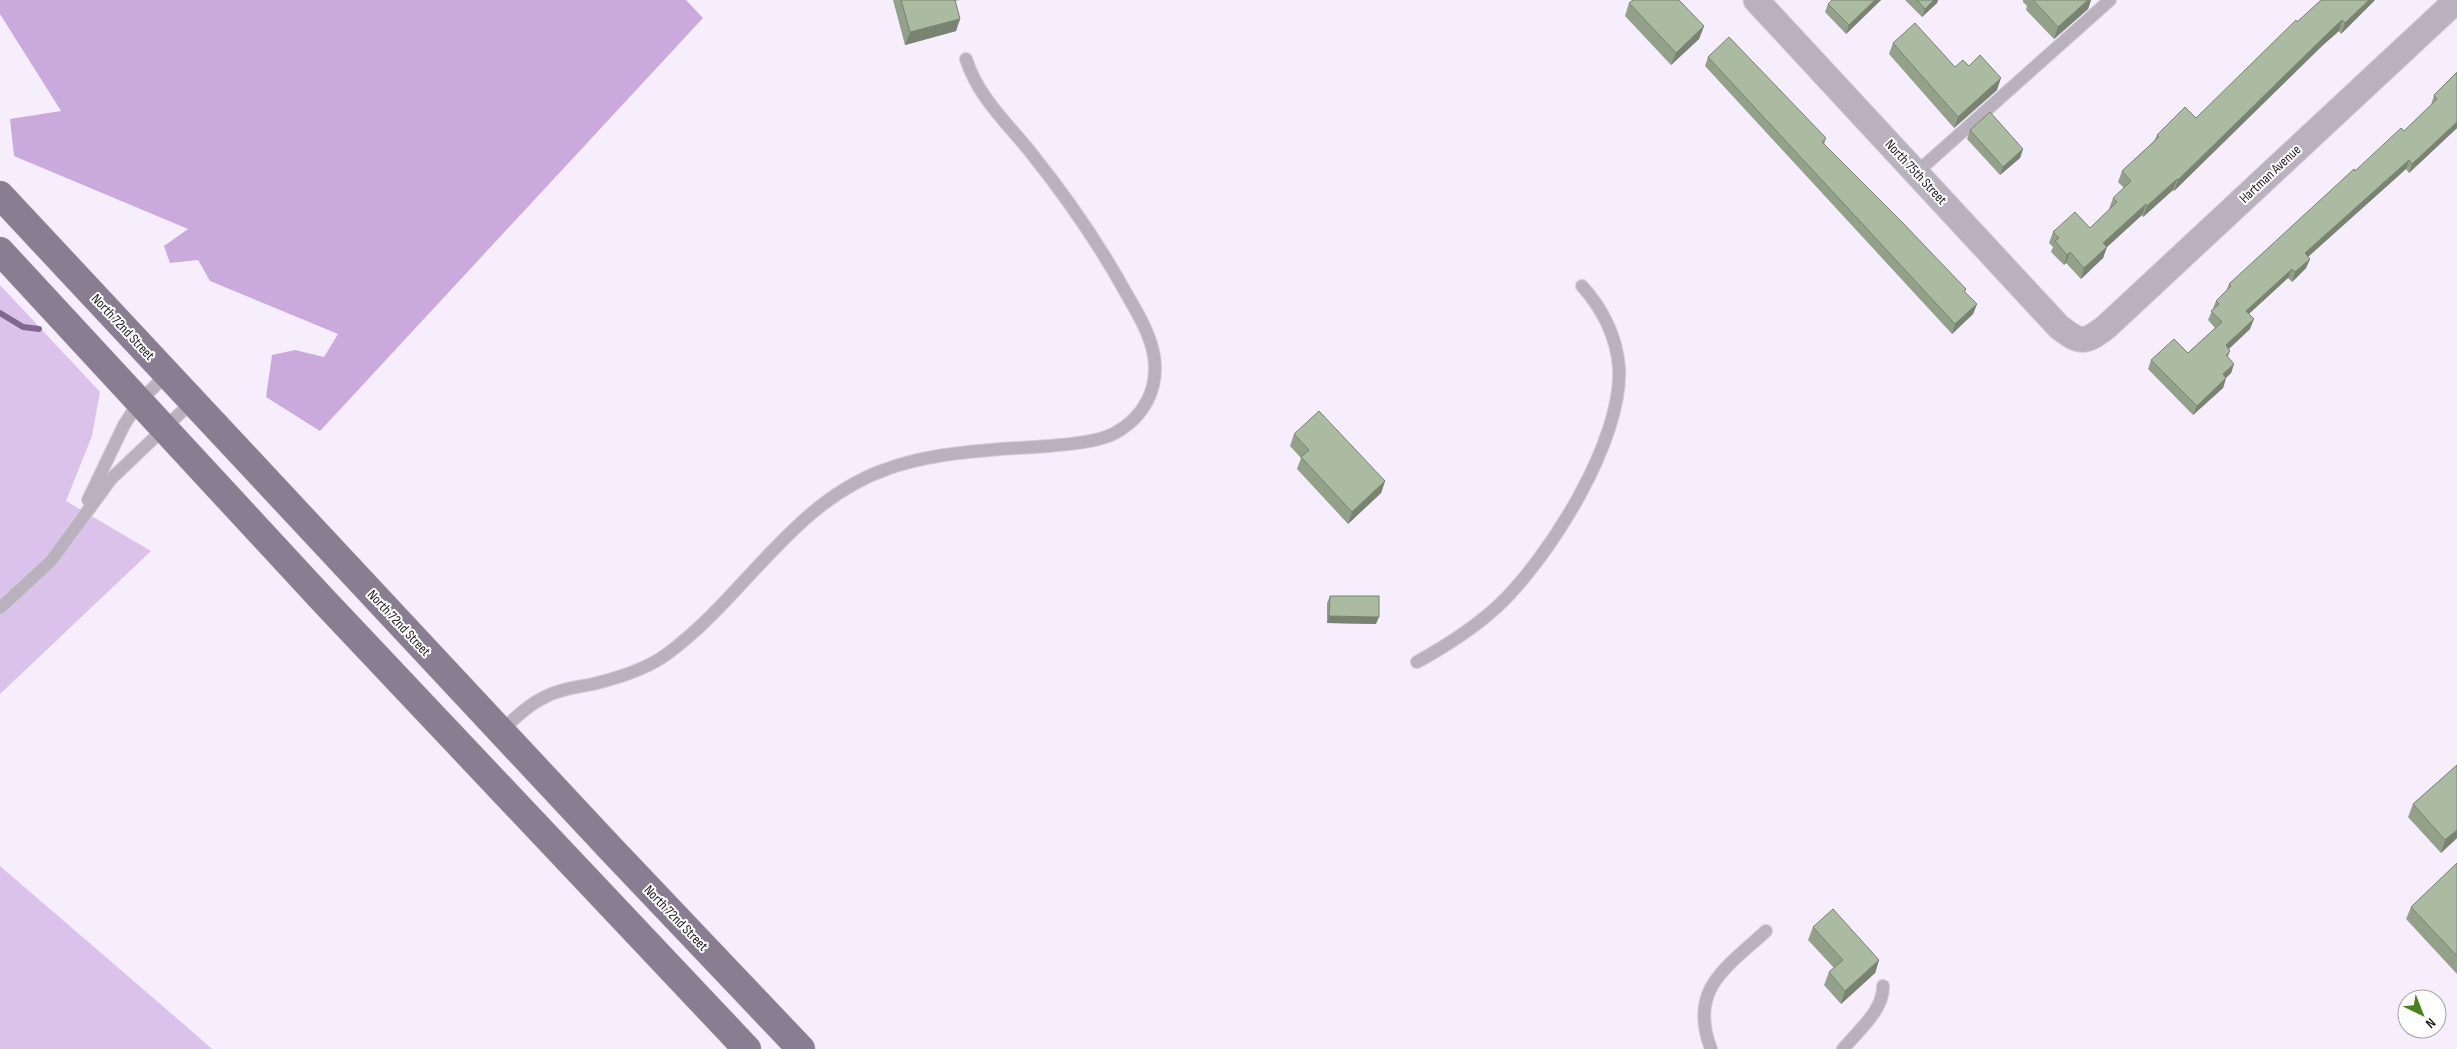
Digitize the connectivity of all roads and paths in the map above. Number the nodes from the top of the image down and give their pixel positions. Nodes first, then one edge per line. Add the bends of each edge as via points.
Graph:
1 (1756, 0) edge
2 (2110, 0) edge
3 (2457, 0) edge
4 (966, 60) dead end
5 (1916, 173) junction
6 (0, 195) edge
7 (0, 251) edge
8 (1582, 286) dead end
9 (2079, 340) joint
10 (167, 374) junction
11 (139, 402) junction
12 (192, 402) junction
13 (164, 429) junction
14 (80, 518) junction
15 (0, 608) edge
16 (1417, 662) dead end
17 (501, 731) junction
18 (1766, 931) dead end
19 (1883, 986) dead end
20 (746, 1049) edge
21 (801, 1049) edge
22 (1711, 1049) edge
23 (1843, 1049) edge

1 - 5 street, North 75th Street
2 - 5 lane
3 - 9 street, Hartman Avenue via 2106,327 2090,340
4 - 17 lane via 980,91 1083,221 1138,314 1151,344 1155,372 1154,386 1143,410 1122,429 1103,438 923,459 862,479 817,507 664,657 622,676 548,695
5 - 9 street, North 75th Street via 2059,327
6 - 10 main road, North 72nd Street
7 - 11 main road
8 - 16 lane via 1607,322 1619,369 1614,411 1590,473 1541,557 1518,585 1476,626
10 - 11 lane
10 - 12 main road, North 72nd Street
11 - 13 main road
11 - 14 lane via 110,451
12 - 13 lane
12 - 17 main road, North 72nd Street
13 - 14 lane via 112,479
13 - 20 main road
14 - 15 lane via 51,561
17 - 21 main road, North 72nd Street
18 - 22 lane via 1721,974 1707,994 1703,1022
19 - 23 lane via 1881,1000

